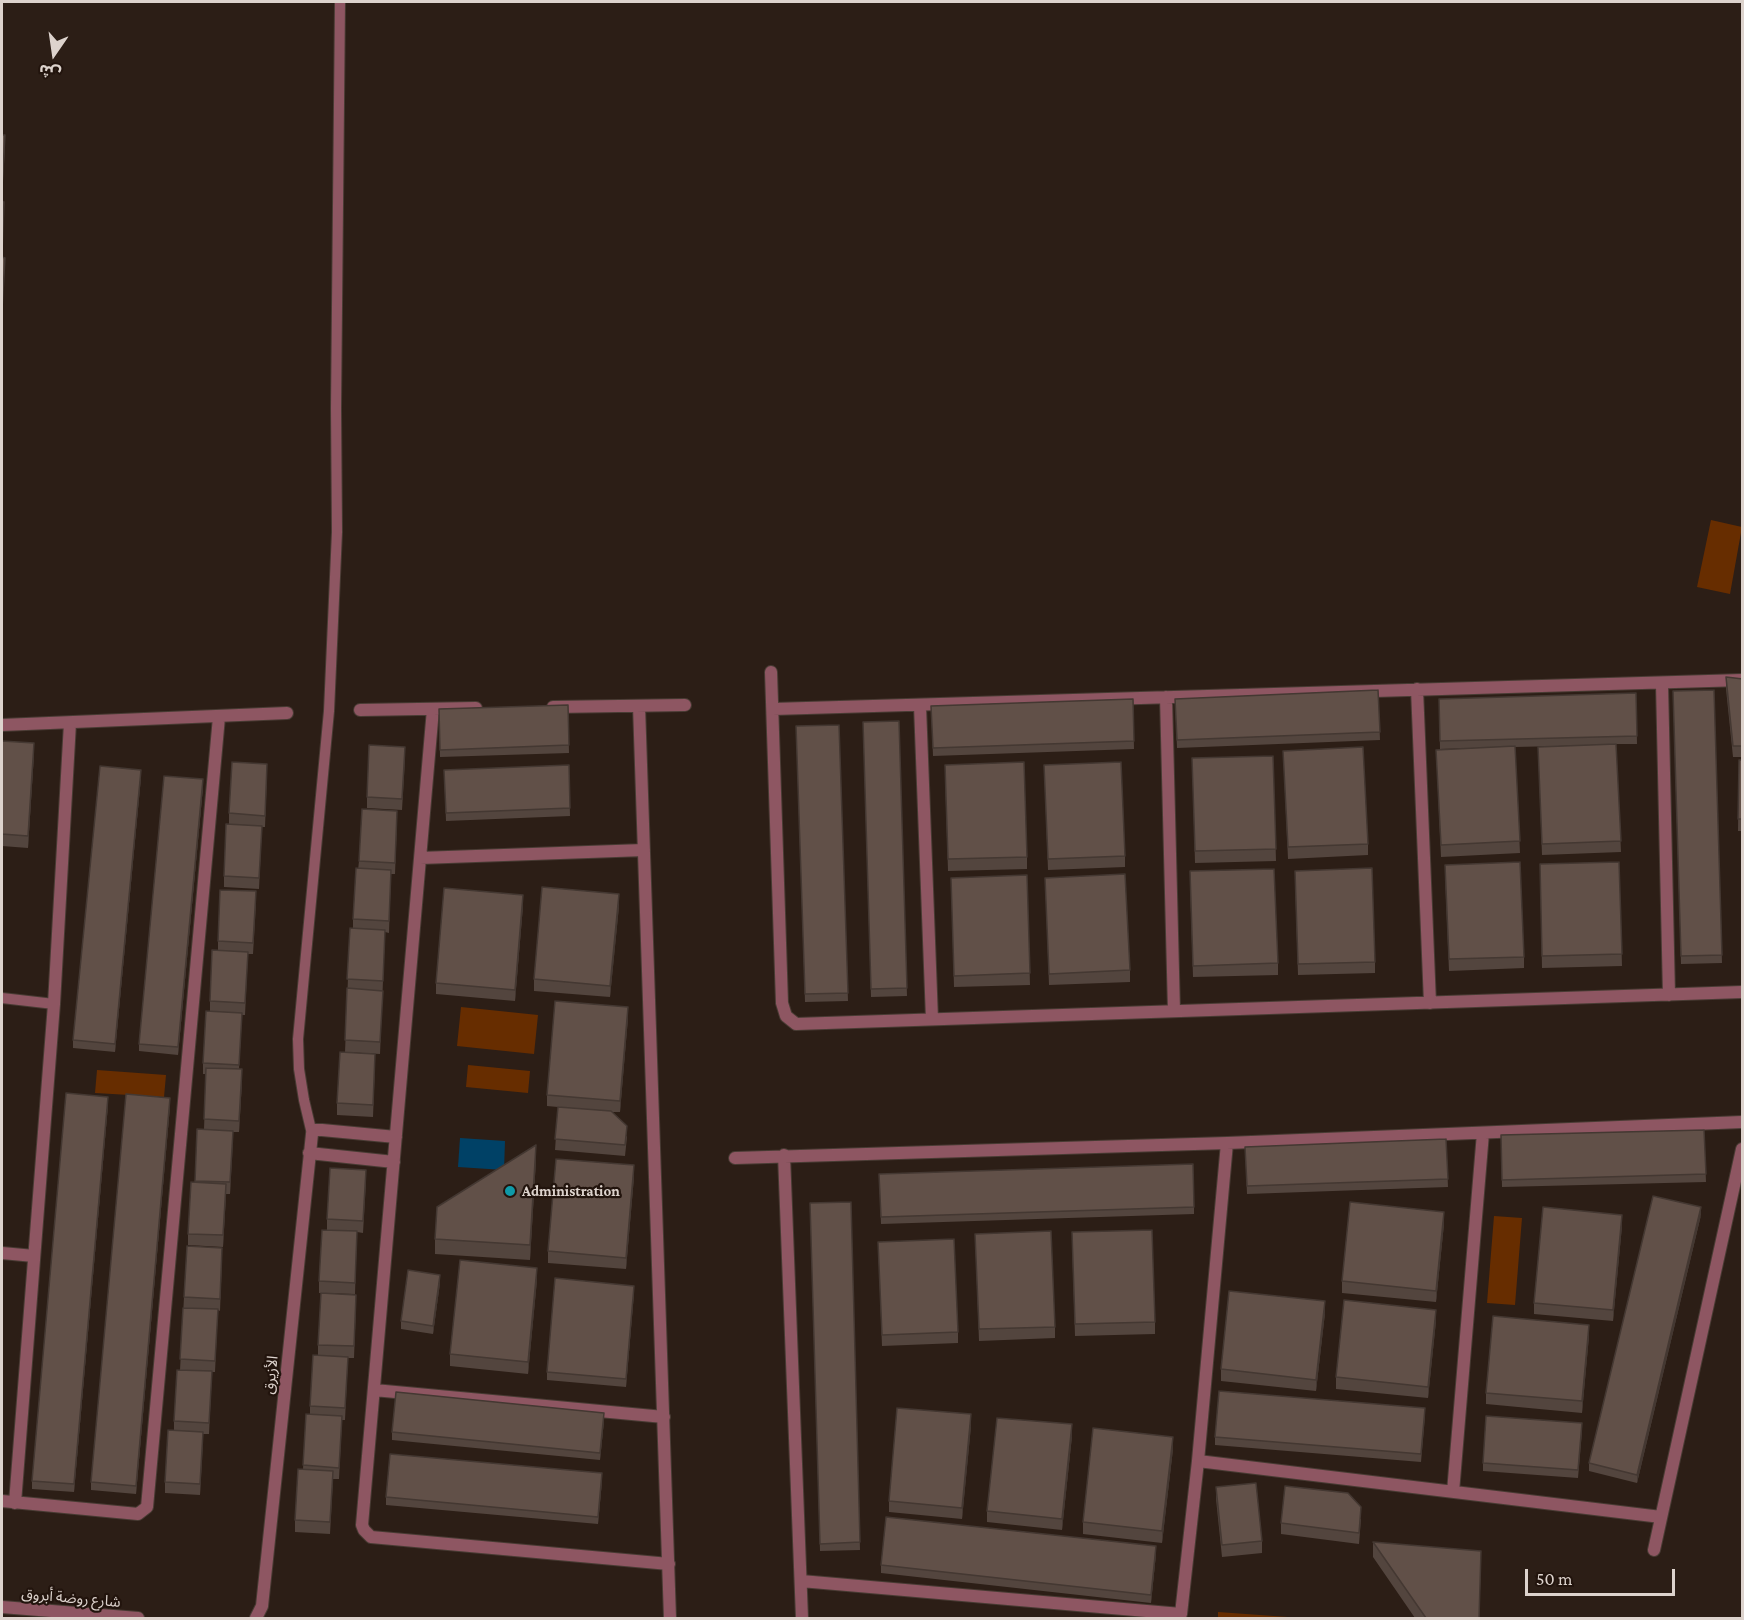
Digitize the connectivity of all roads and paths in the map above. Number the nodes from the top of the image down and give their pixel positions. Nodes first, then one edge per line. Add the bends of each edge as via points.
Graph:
1 (340, 2) edge
2 (771, 672) dead end
3 (1743, 680) edge
4 (1662, 684) junction
5 (1417, 689) junction
6 (1166, 697) junction
7 (685, 705) dead end
8 (639, 706) junction
9 (920, 706) junction
10 (490, 708) edge
11 (536, 708) edge
12 (433, 709) junction
13 (360, 710) dead end
14 (772, 710) junction
15 (287, 713) dead end
16 (219, 717) junction
17 (70, 723) junction
18 (2, 725) edge
19 (644, 850) junction
20 (420, 858) junction
21 (1743, 992) edge
22 (1669, 995) junction
23 (2, 998) edge
24 (1430, 1003) junction
25 (54, 1004) junction
26 (1173, 1011) junction
27 (932, 1019) junction
28 (1743, 1122) edge
29 (1483, 1133) junction
30 (312, 1134) junction
31 (396, 1137) junction
32 (1227, 1143) junction
33 (1743, 1149) edge
34 (309, 1152) junction
35 (784, 1155) junction
36 (735, 1158) dead end
37 (394, 1162) junction
38 (2, 1253) edge
39 (34, 1256) junction
40 (374, 1390) junction
41 (664, 1417) junction
42 (1198, 1461) junction
43 (1453, 1492) junction
44 (2, 1501) edge
45 (15, 1503) junction
46 (1661, 1517) junction
47 (1654, 1550) dead end
48 (669, 1564) junction
49 (801, 1581) junction
50 (2, 1607) edge
51 (138, 1618) edge
52 (256, 1618) edge
53 (669, 1618) edge
54 (802, 1618) edge

1 - 30 lane via 337,532 329,711 298,1039 302,1089
2 - 14 street
3 - 4 street
4 - 5 street
4 - 22 street
5 - 6 street
5 - 24 street
6 - 9 street
6 - 26 street
7 - 8 street
8 - 11 street
8 - 19 street
9 - 14 street
9 - 27 street
10 - 12 street
12 - 13 street
12 - 20 street
14 - 27 street via 782,1003 786,1016 796,1024
15 - 16 street
16 - 17 street
16 - 45 street via 149,1500 138,1514
17 - 18 street
17 - 25 street
19 - 20 street
19 - 41 street
20 - 31 street
21 - 22 street
22 - 24 street
23 - 25 lane
24 - 26 street
25 - 39 street
26 - 27 street
28 - 29 street
29 - 32 street
29 - 43 street
30 - 31 street via 322,1130
30 - 34 street, الأزيرق
31 - 37 street
32 - 35 street
32 - 42 street
33 - 46 street
34 - 37 street
34 - 52 street, الأزيرق via 262,1606
35 - 36 street
35 - 49 street
37 - 40 street
38 - 39 street
39 - 45 street
40 - 41 street
40 - 48 street via 362,1525 371,1537
41 - 48 street
42 - 43 street
42 - 49 street via 1180,1614
43 - 46 street
44 - 45 street
46 - 47 street
48 - 53 street
49 - 54 street
50 - 51 street, شارع روضة أبروق

